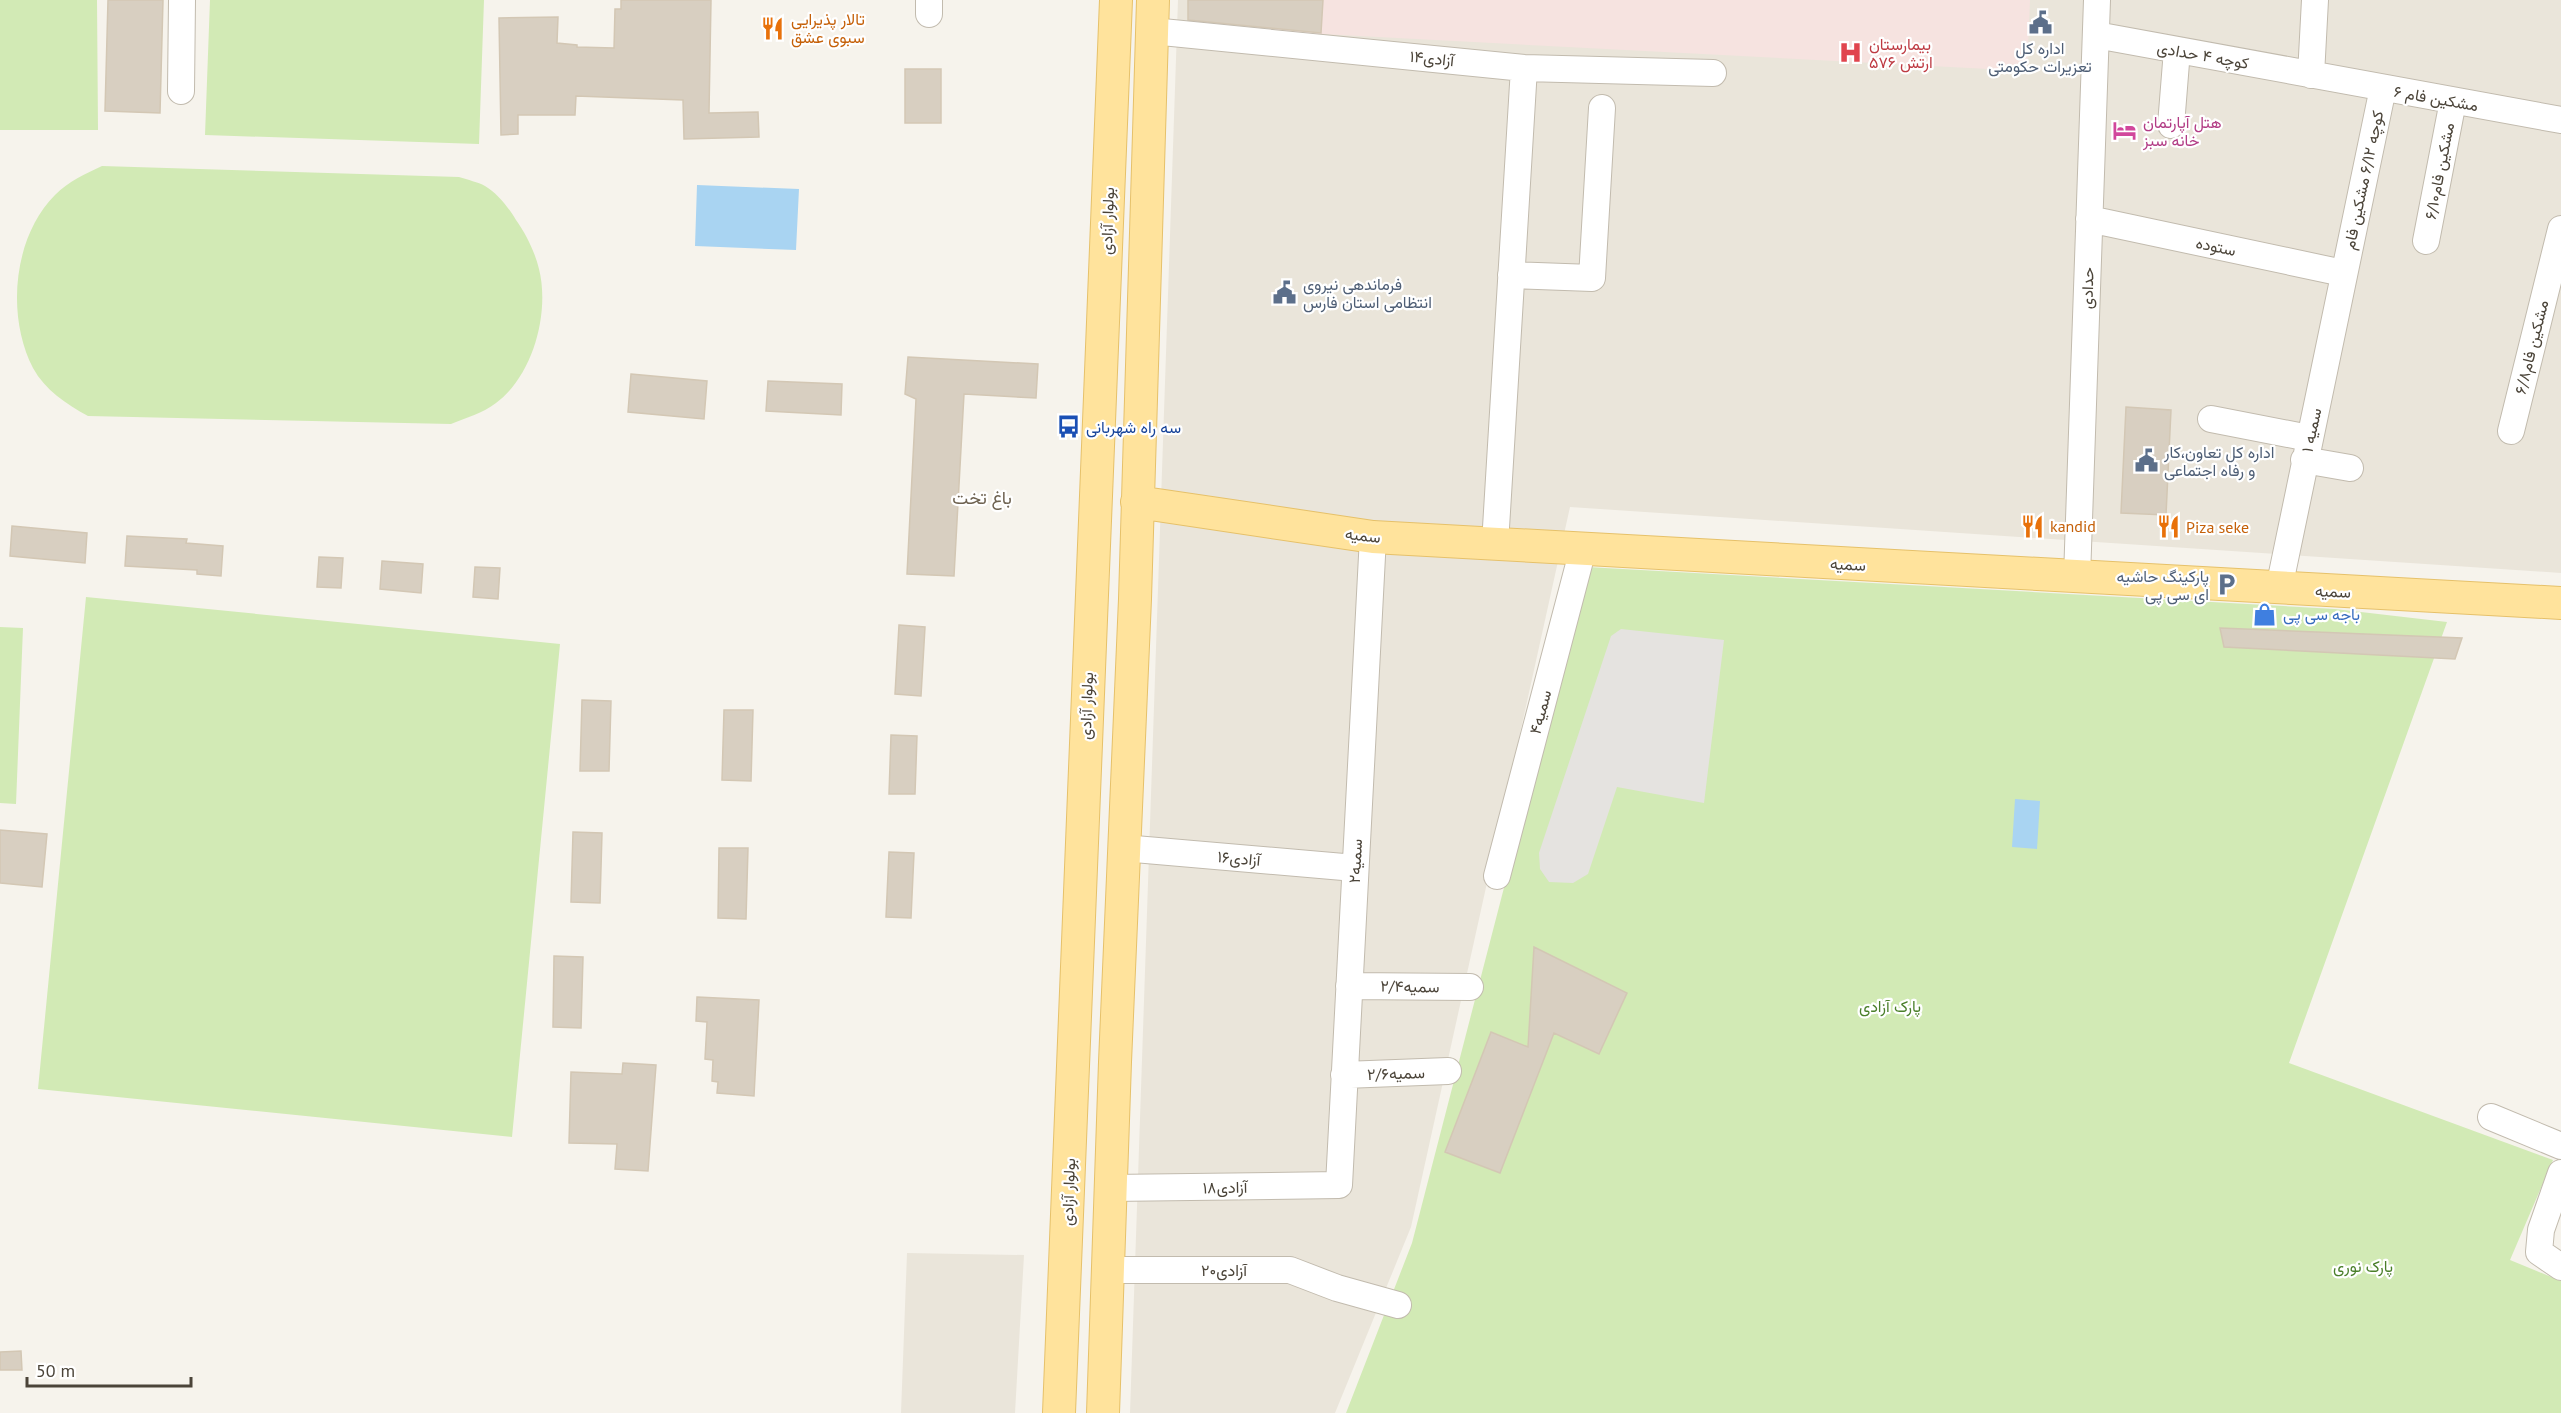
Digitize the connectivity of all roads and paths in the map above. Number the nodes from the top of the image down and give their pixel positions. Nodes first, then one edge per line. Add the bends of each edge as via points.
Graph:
1 (182, 0) edge
2 (1116, 0) edge
3 (1153, 0) edge
4 (2097, 0) edge
5 (2314, 0) edge
6 (1152, 31) junction
7 (2096, 35) junction
8 (2177, 50) junction
9 (1524, 68) junction
10 (1713, 73) dead end
11 (2311, 75) junction
12 (2383, 88) junction
13 (181, 91) dead end
14 (2453, 101) junction
15 (1602, 108) dead end
16 (2561, 120) edge
17 (2171, 125) dead end
18 (2089, 219) junction
19 (2561, 229) edge
20 (2426, 241) dead end
21 (2343, 273) junction
22 (1511, 275) junction
23 (2211, 419) dead end
24 (2511, 431) dead end
25 (2307, 449) junction
26 (2350, 468) dead end
27 (1137, 502) junction
28 (1373, 537) junction
29 (1495, 544) junction
30 (1582, 549) junction
31 (2077, 577) junction
32 (2279, 588) junction
33 (2561, 603) edge
34 (1082, 803) junction
35 (1125, 806) junction
36 (1123, 848) junction
37 (1355, 868) junction
38 (1497, 876) dead end
39 (1349, 986) junction
40 (1470, 987) dead end
41 (1448, 1071) dead end
42 (1344, 1075) junction
43 (2492, 1118) dead end
44 (2561, 1146) edge
45 (2561, 1173) edge
46 (1339, 1185) joint
47 (1110, 1188) junction
48 (2561, 1267) edge
49 (1109, 1270) junction
50 (1398, 1305) dead end
51 (1059, 1413) edge
52 (1104, 1413) edge

1 - 13 street
2 - 34 main road, بولوار آزادی
3 - 6 main road
4 - 7 street, حدادی
5 - 11 street
6 - 9 street, آزادی۱۴
6 - 27 main road
7 - 8 street, کوچه ۴ حدادی
7 - 18 street, حدادی
8 - 11 street, کوچه ۴ حدادی
8 - 17 street
9 - 10 street, آزادی۱۴
9 - 22 street
11 - 12 street, ۶ مشکین فام
12 - 14 street, ۶ مشکین فام
12 - 21 street, کوچه ۶/۱۲ مشکین فام
14 - 16 street, ۶ مشکین فام
14 - 20 street, مشکین فام۶/۱۰
15 - 22 street via 1592,278
18 - 21 street, ستوده
18 - 31 street, حدادی
19 - 24 street, مشکین فام۶/۸
21 - 25 street, ۱ سمیه
22 - 29 street
23 - 25 street
25 - 26 street
25 - 32 street, ۱ سمیه
27 - 28 main road, سمیه
27 - 35 main road
28 - 29 main road, سمیه
28 - 37 street, ۲سمیه
29 - 30 main road, سمیه
30 - 31 main road, سمیه
30 - 38 street, سمیه۴
31 - 32 main road, سمیه
32 - 33 main road, سمیه via 2334,600
34 - 35 main road
34 - 51 main road, بولوار آزادی
35 - 36 main road
36 - 37 street, آزادی۱۶
36 - 47 main road
37 - 39 street, ۲سمیه
39 - 40 street, سمیه۲/۴
39 - 42 street, ۲سمیه
41 - 42 street, سمیه۲/۶
42 - 46 street, ۲سمیه
43 - 44 street
45 - 48 street via 2541,1230 2539,1252
46 - 47 street, آزادی۱۸
47 - 49 main road
49 - 50 street, آزادی۲۰ via 1290,1270
49 - 52 main road

